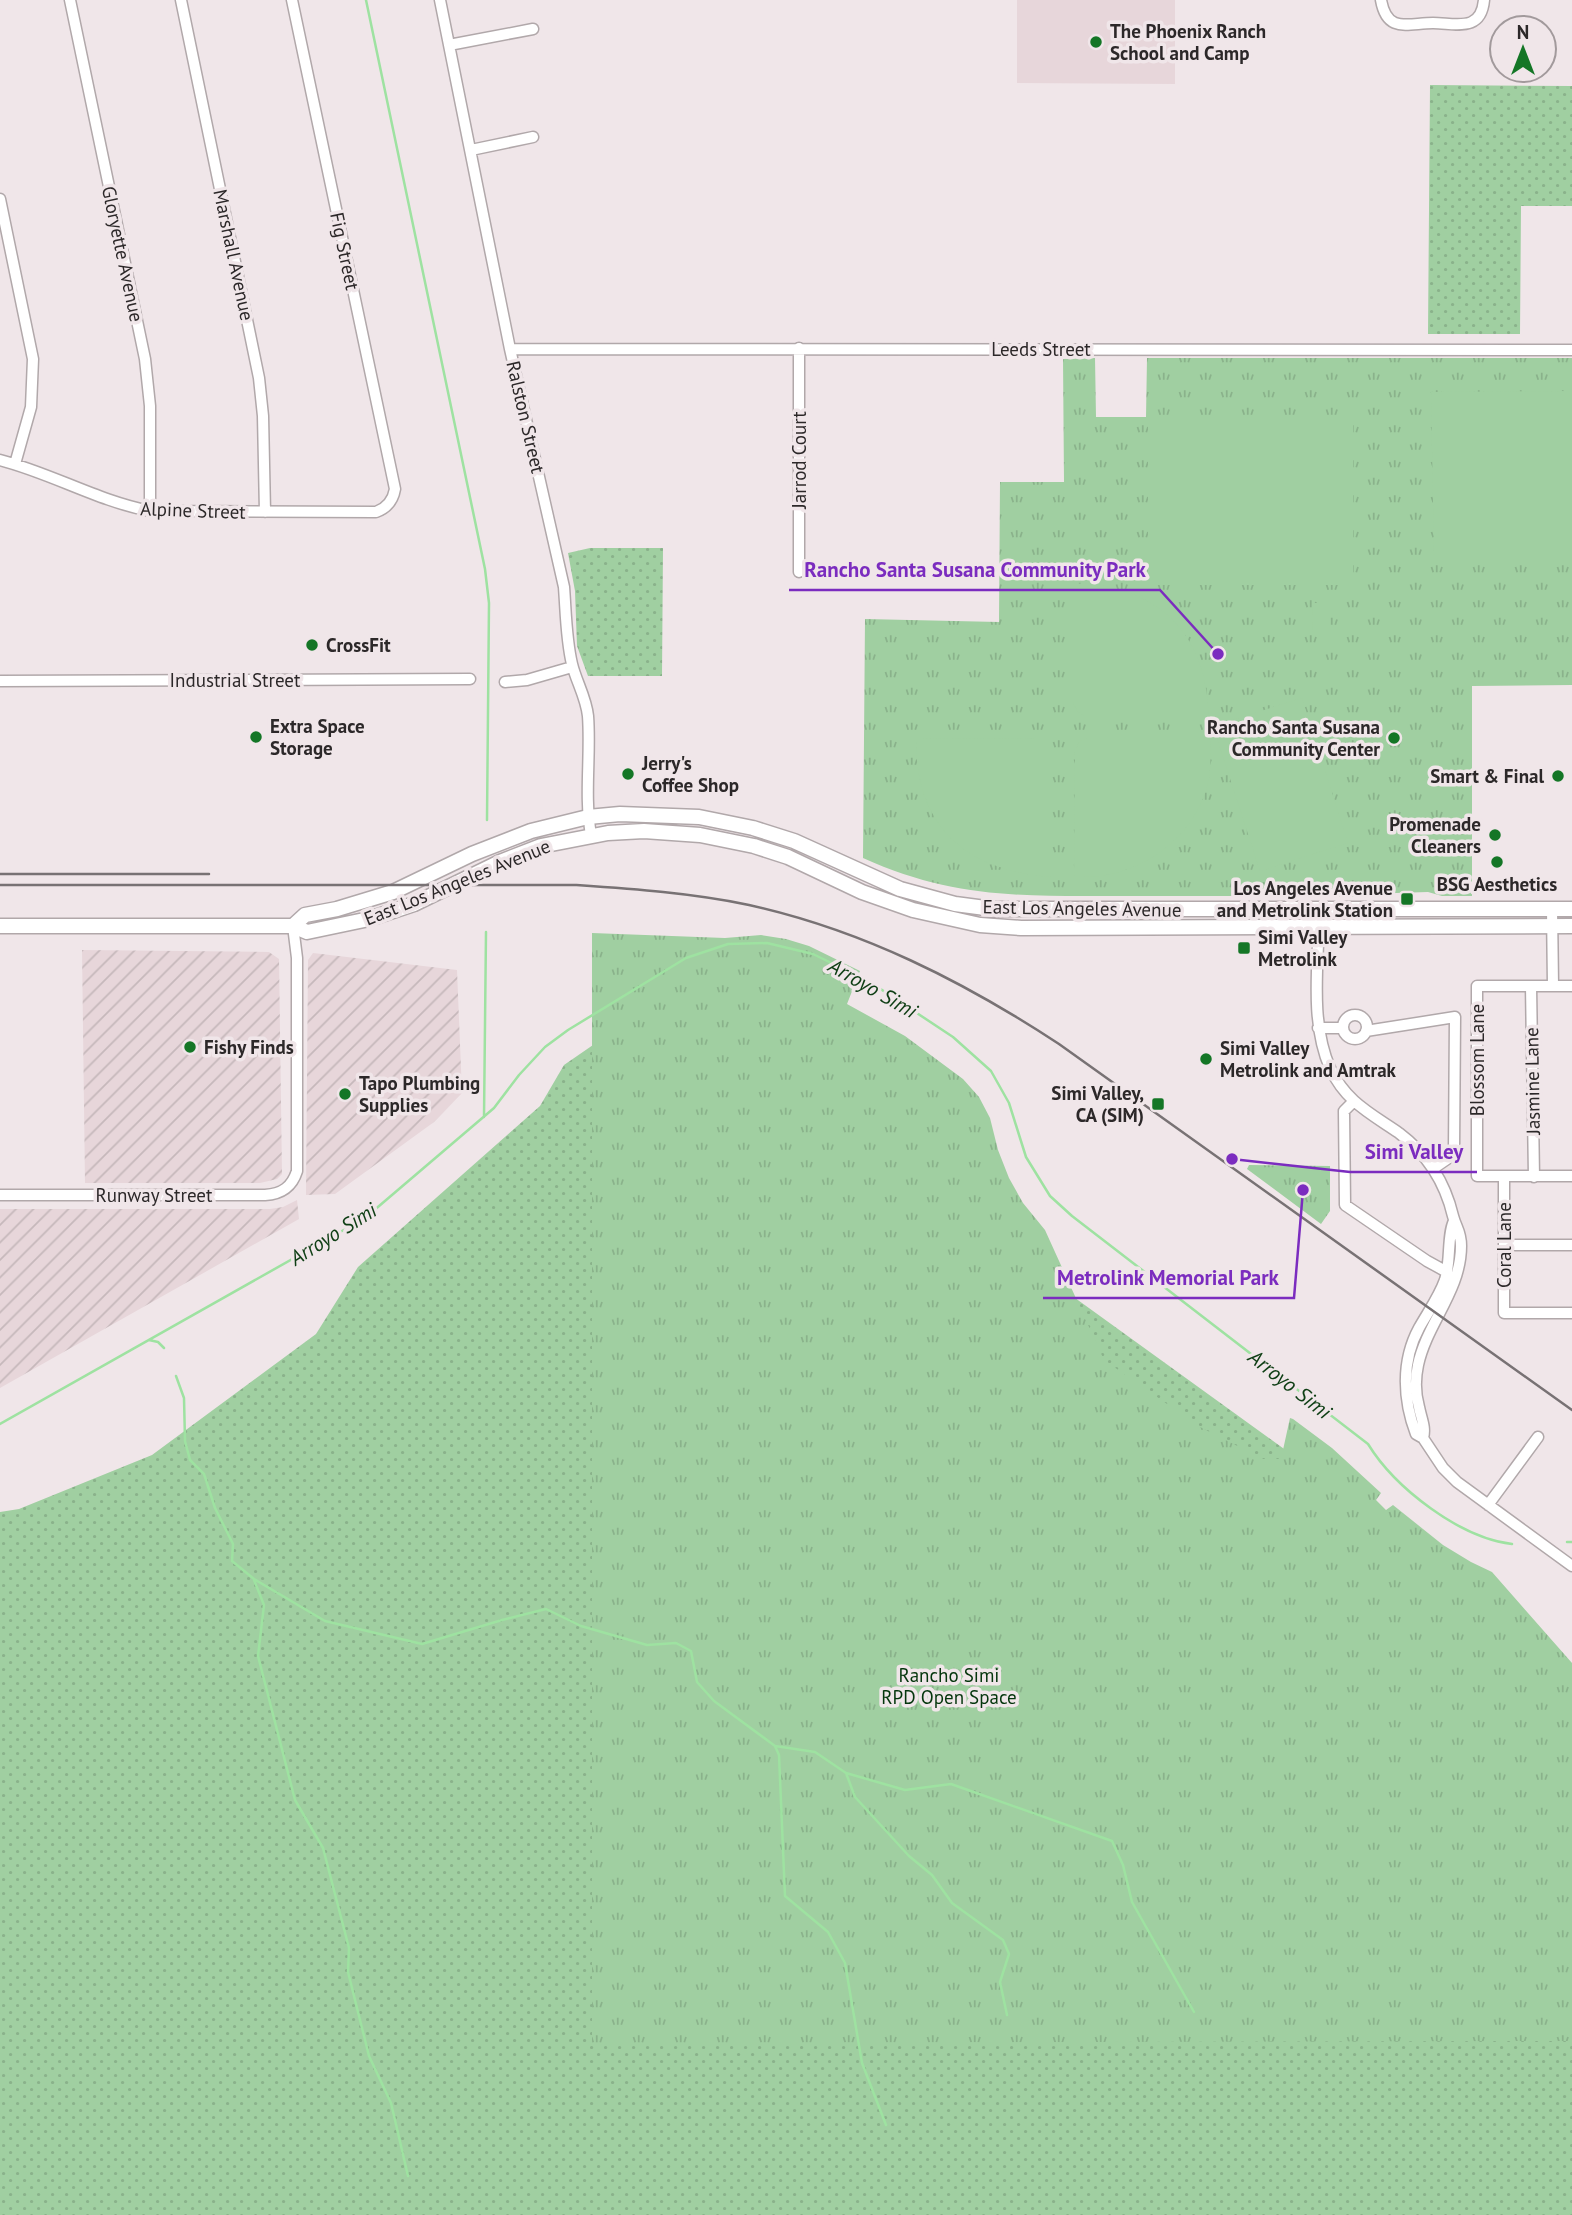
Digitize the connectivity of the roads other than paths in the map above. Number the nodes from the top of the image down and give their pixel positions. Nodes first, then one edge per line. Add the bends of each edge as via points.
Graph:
1 (70, 0) edge
2 (181, 0) edge
3 (292, 0) edge
4 (440, 0) edge
5 (1381, 0) edge
6 (1484, 0) edge
7 (533, 29) dead end
8 (449, 44) junction
9 (533, 137) dead end
10 (471, 150) junction
11 (0, 199) edge
12 (799, 348) junction
13 (510, 349) junction
14 (1572, 350) edge
15 (0, 460) edge
16 (15, 464) junction
17 (391, 501) joint
18 (150, 511) junction
19 (265, 512) junction
20 (799, 572) dead end
21 (572, 667) junction
22 (470, 679) dead end
23 (0, 681) edge
24 (506, 682) dead end
25 (588, 817) junction
26 (591, 835) junction
27 (1552, 909) junction
28 (1572, 909) edge
29 (1319, 910) junction
30 (0, 926) edge
31 (293, 926) junction
32 (1552, 926) junction
33 (1572, 926) edge
34 (1319, 927) junction
35 (1531, 986) junction
36 (1553, 986) junction
37 (1572, 986) edge
38 (1318, 1028) junction
39 (1343, 1028) junction
40 (1366, 1031) junction
41 (1353, 1102) junction
42 (1434, 1168) junction
43 (1504, 1176) junction
44 (1572, 1176) edge
45 (1534, 1177) junction
46 (0, 1195) edge
47 (1454, 1221) junction
48 (1504, 1244) junction
49 (1572, 1245) edge
50 (1447, 1272) junction
51 (1572, 1313) edge
52 (1538, 1437) dead end
53 (1423, 1438) junction
54 (1488, 1505) junction
55 (1572, 1566) edge

1 - 18 street, Gloryette Avenue via 145,359
2 - 19 street, Marshall Avenue via 259,378
3 - 17 street, Fig Street via 395,489
4 - 8 street, Ralston Street
5 - 6 street via 1392,22 1464,26 1482,12
7 - 8 street
8 - 10 street, Ralston Street
9 - 10 street
10 - 13 street, Ralston Street
11 - 16 street via 33,359 31,407
12 - 13 street, Leeds Street
12 - 14 street, Leeds Street
12 - 20 street, Jarrod Court
13 - 21 street, Ralston Street via 564,587
15 - 16 street, Alpine Street
16 - 18 street, Alpine Street via 115,503
17 - 19 street, Alpine Street via 376,512
18 - 19 street, Alpine Street
21 - 24 street
21 - 25 street, Ralston Street via 588,717
22 - 23 street, Industrial Street
25 - 26 street, Ralston Street
25 - 29 main road, East Los Angeles Avenue via 668,815 739,824 794,841 900,889 975,908
25 - 31 main road, East Los Angeles Avenue via 498,842 393,892 305,915
26 - 31 main road, East Los Angeles Avenue via 517,854 414,904 369,919 307,932
26 - 34 main road, East Los Angeles Avenue via 667,831 729,839 788,858 892,904 980,925
27 - 28 main road, East Los Angeles Avenue
27 - 29 main road, East Los Angeles Avenue
27 - 32 street
29 - 34 street
30 - 31 main road, East Los Angeles Avenue
31 - 46 street, Runway Street via 298,958 296,1171 290,1186 265,1195
32 - 33 main road, East Los Angeles Avenue
32 - 34 main road, East Los Angeles Avenue
32 - 36 street
34 - 38 street
35 - 36 street
35 - 43 street, Blossom Lane via 1476,986 1477,1175
35 - 45 street, Jasmine Lane
36 - 37 street
38 - 39 street
38 - 41 street via 1331,1070
39 - 40 street via 1354,1039
39 - 40 street via 1348,1018 1358,1016 1366,1023
40 - 42 street via 1455,1017 1454,1151
41 - 42 street via 1414,1146
41 - 50 street via 1345,1111 1345,1205
42 - 47 street
43 - 45 street
43 - 48 street, Coral Lane
44 - 45 street
47 - 50 street
47 - 53 street via 1461,1238 1458,1273 1421,1349 1417,1370 1416,1395 1426,1430
48 - 49 street
48 - 51 street, Coral Lane via 1504,1313
50 - 53 street via 1408,1356 1409,1413 1416,1434
52 - 54 street
53 - 54 street via 1443,1468
54 - 55 street

